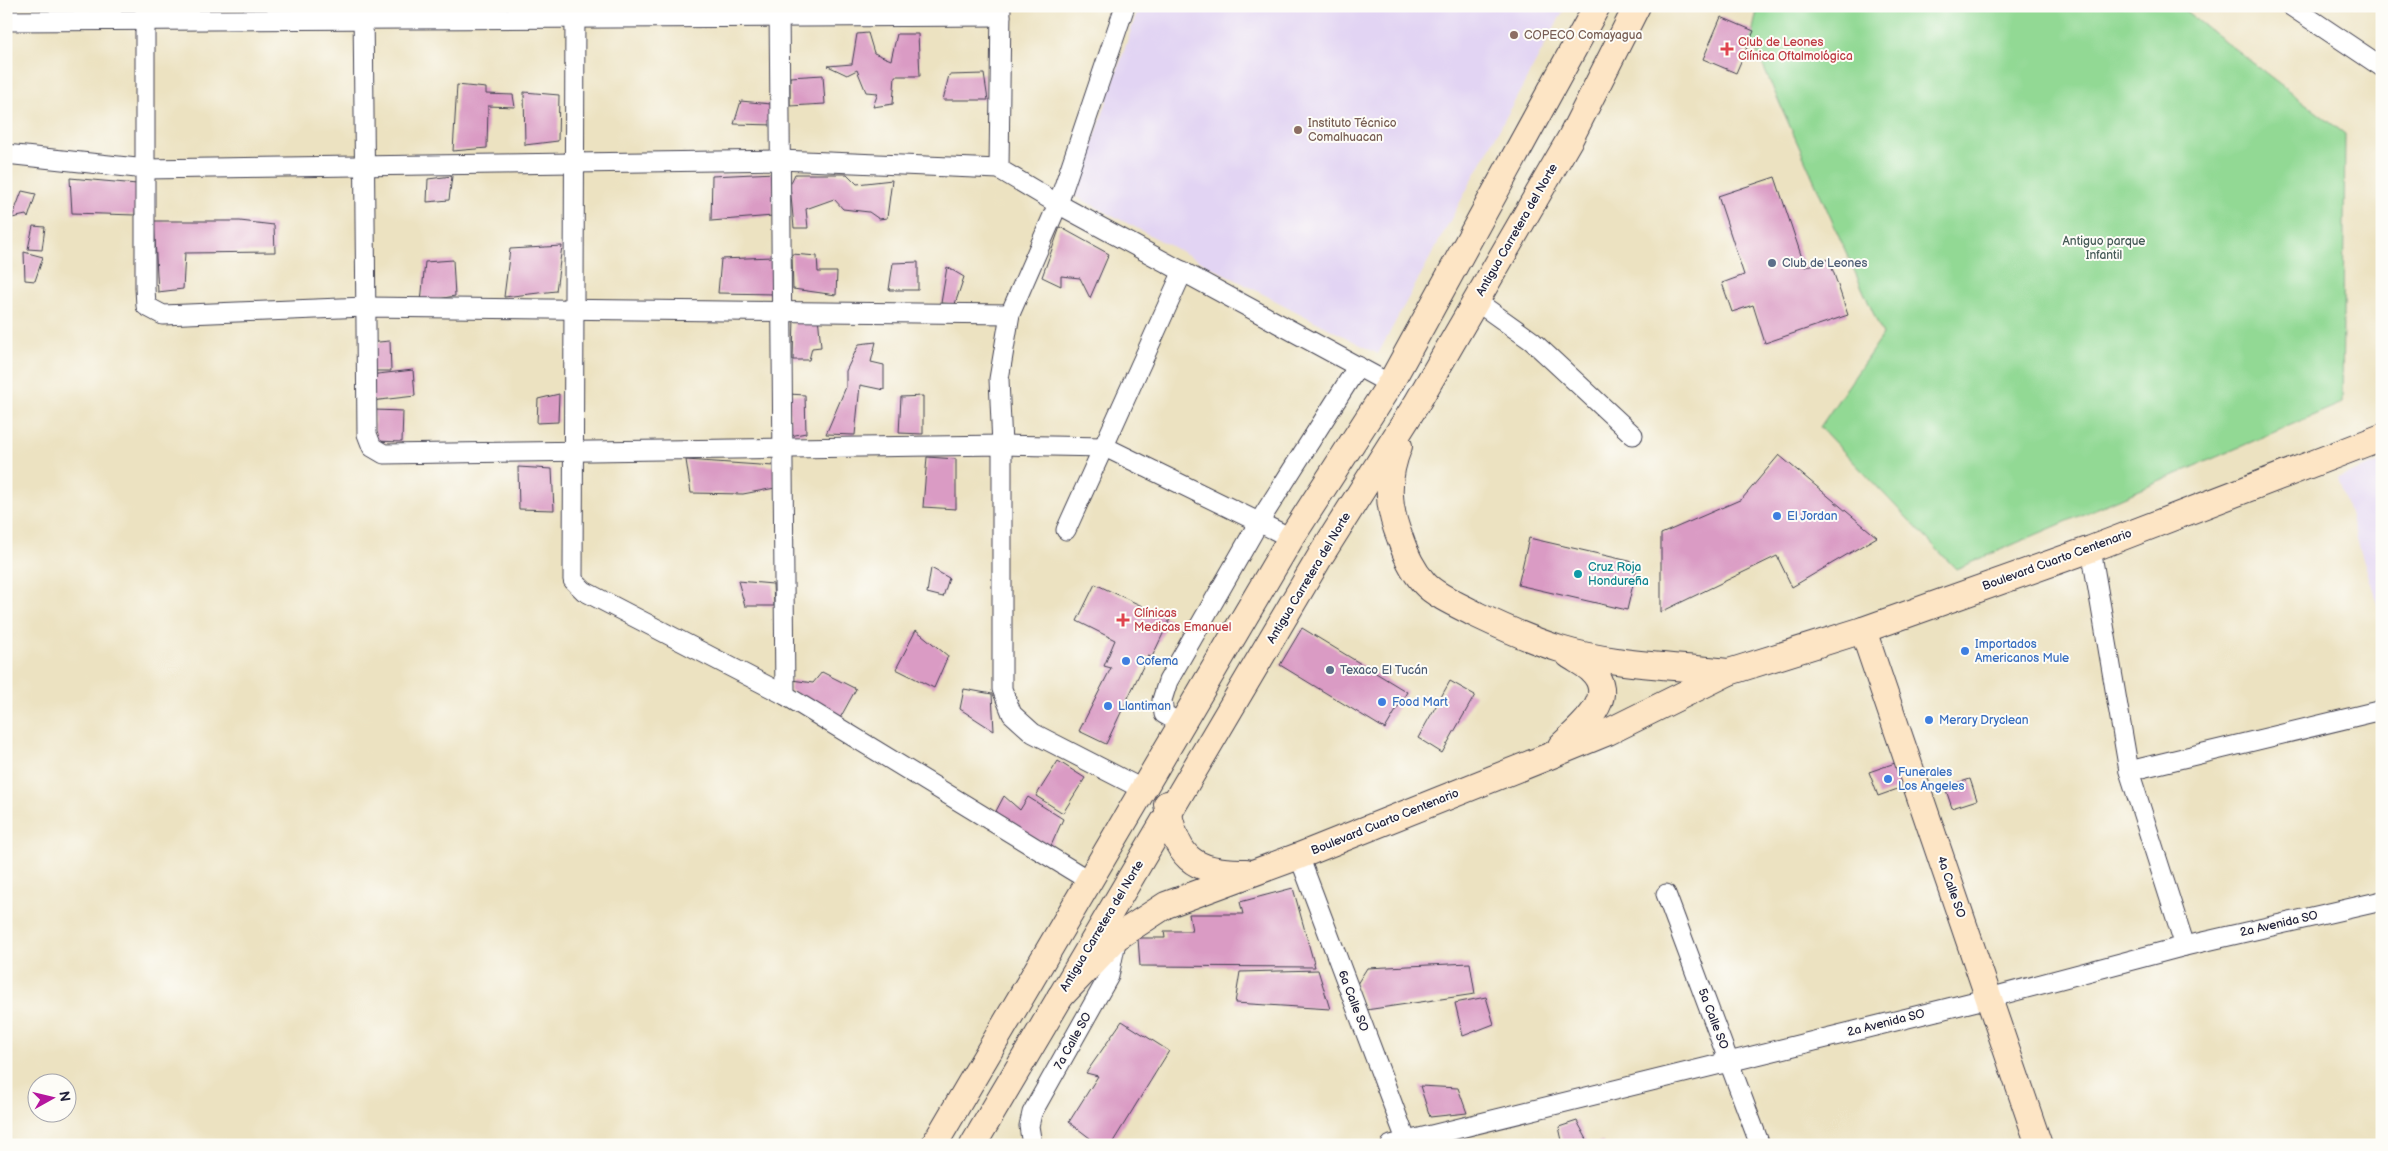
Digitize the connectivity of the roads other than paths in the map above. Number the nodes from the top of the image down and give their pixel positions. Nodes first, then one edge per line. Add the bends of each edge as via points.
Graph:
1 (1125, 6) edge
2 (1597, 6) edge
3 (1637, 6) edge
4 (2291, 6) edge
5 (1001, 11) edge
6 (575, 12) edge
7 (778, 12) edge
8 (145, 13) edge
9 (363, 13) edge
10 (6, 21) edge
11 (2382, 67) edge
12 (6, 154) edge
13 (780, 160) junction
14 (575, 161) junction
15 (364, 165) junction
16 (146, 169) junction
17 (1000, 169) junction
18 (1058, 204) junction
19 (1183, 271) junction
20 (1476, 301) junction
21 (365, 307) junction
22 (575, 309) junction
23 (781, 311) junction
24 (1010, 314) junction
25 (1358, 366) junction
26 (1390, 384) junction
27 (1417, 403) junction
28 (1633, 435) dead end
29 (2382, 437) edge
30 (1002, 445) junction
31 (1105, 447) junction
32 (782, 448) junction
33 (574, 450) junction
34 (1259, 522) junction
35 (1066, 530) dead end
36 (1291, 538) junction
37 (2091, 549) junction
38 (1863, 630) junction
39 (1562, 650) junction
40 (1729, 672) junction
41 (785, 695) junction
42 (2382, 710) edge
43 (1180, 724) junction
44 (1552, 755) junction
45 (1160, 760) junction
46 (2129, 771) junction
47 (1142, 789) junction
48 (1169, 813) junction
49 (1299, 856) junction
50 (1254, 872) junction
51 (1088, 880) junction
52 (1666, 894) dead end
53 (2382, 901) edge
54 (1117, 937) junction
55 (2185, 946) junction
56 (1060, 998) junction
57 (1989, 998) junction
58 (1729, 1061) junction
59 (1402, 1143) edge
60 (934, 1145) edge
61 (973, 1145) edge
62 (1032, 1145) edge
63 (1760, 1145) edge
64 (2039, 1145) edge

1 - 18 street
2 - 26 main road
3 - 20 main road, Antigua Carretera del Norte via 1571,137
4 - 11 street
5 - 7 street
5 - 17 street
6 - 7 street
6 - 9 street
6 - 14 street
7 - 13 street
8 - 9 street
8 - 10 street
8 - 16 street
9 - 15 street
12 - 16 street
13 - 14 street
13 - 17 street
13 - 23 street
14 - 15 street
14 - 22 street
15 - 16 street
15 - 21 street
16 - 21 street via 146,306 163,315
17 - 18 street
18 - 19 street
18 - 24 street
19 - 25 street
19 - 31 street
20 - 27 main road, Antigua Carretera del Norte
20 - 28 street via 1532,341
21 - 22 street
21 - 33 street via 367,434 372,446 384,454
22 - 23 street
22 - 33 street
23 - 24 street
23 - 32 street
24 - 30 street via 999,379
25 - 26 street
25 - 34 street
26 - 36 main road
27 - 39 main road, Boulevard Cuarto Centenario via 1391,466 1389,495 1395,527 1411,568 1426,585 1463,608 1522,637
27 - 48 main road, Antigua Carretera del Norte via 1321,555
29 - 37 main road, Boulevard Cuarto Centenario
30 - 31 street
30 - 32 street
30 - 47 street via 1002,689 1012,714 1034,733
31 - 34 street
31 - 35 street
32 - 33 street
32 - 41 street
33 - 41 street via 574,580 584,591
34 - 36 street
34 - 43 street via 1168,681 1162,700 1164,714
36 - 43 main road
37 - 38 main road, Boulevard Cuarto Centenario
37 - 46 street
38 - 40 main road, Boulevard Cuarto Centenario
38 - 57 main road, 4a Calle SO
39 - 40 main road, Boulevard Cuarto Centenario via 1595,657
39 - 44 main road via 1591,670 1602,690 1595,711
40 - 44 main road, Boulevard Cuarto Centenario via 1608,732
41 - 51 street
42 - 46 street
43 - 45 main road
44 - 49 main road, Boulevard Cuarto Centenario
45 - 47 main road
45 - 48 main road
46 - 55 street
47 - 51 main road
48 - 50 main road via 1175,841 1194,862 1220,872
48 - 56 main road, Antigua Carretera del Norte
49 - 50 main road, Boulevard Cuarto Centenario
49 - 59 street, 6a Calle SO
50 - 54 main road, Boulevard Cuarto Centenario via 1166,904
51 - 60 main road
52 - 58 street, 5a Calle SO
53 - 55 street, 2a Avenida SO
54 - 56 main road, Boulevard Cuarto Centenario
54 - 62 street, 7a Calle SO via 1109,976 1032,1113 1029,1126
55 - 57 street, 2a Avenida SO
56 - 61 main road, Antigua Carretera del Norte
57 - 58 street, 2a Avenida SO
57 - 64 main road, 4a Calle SO
58 - 59 street, 2a Avenida SO
58 - 63 street, 5a Calle SO

